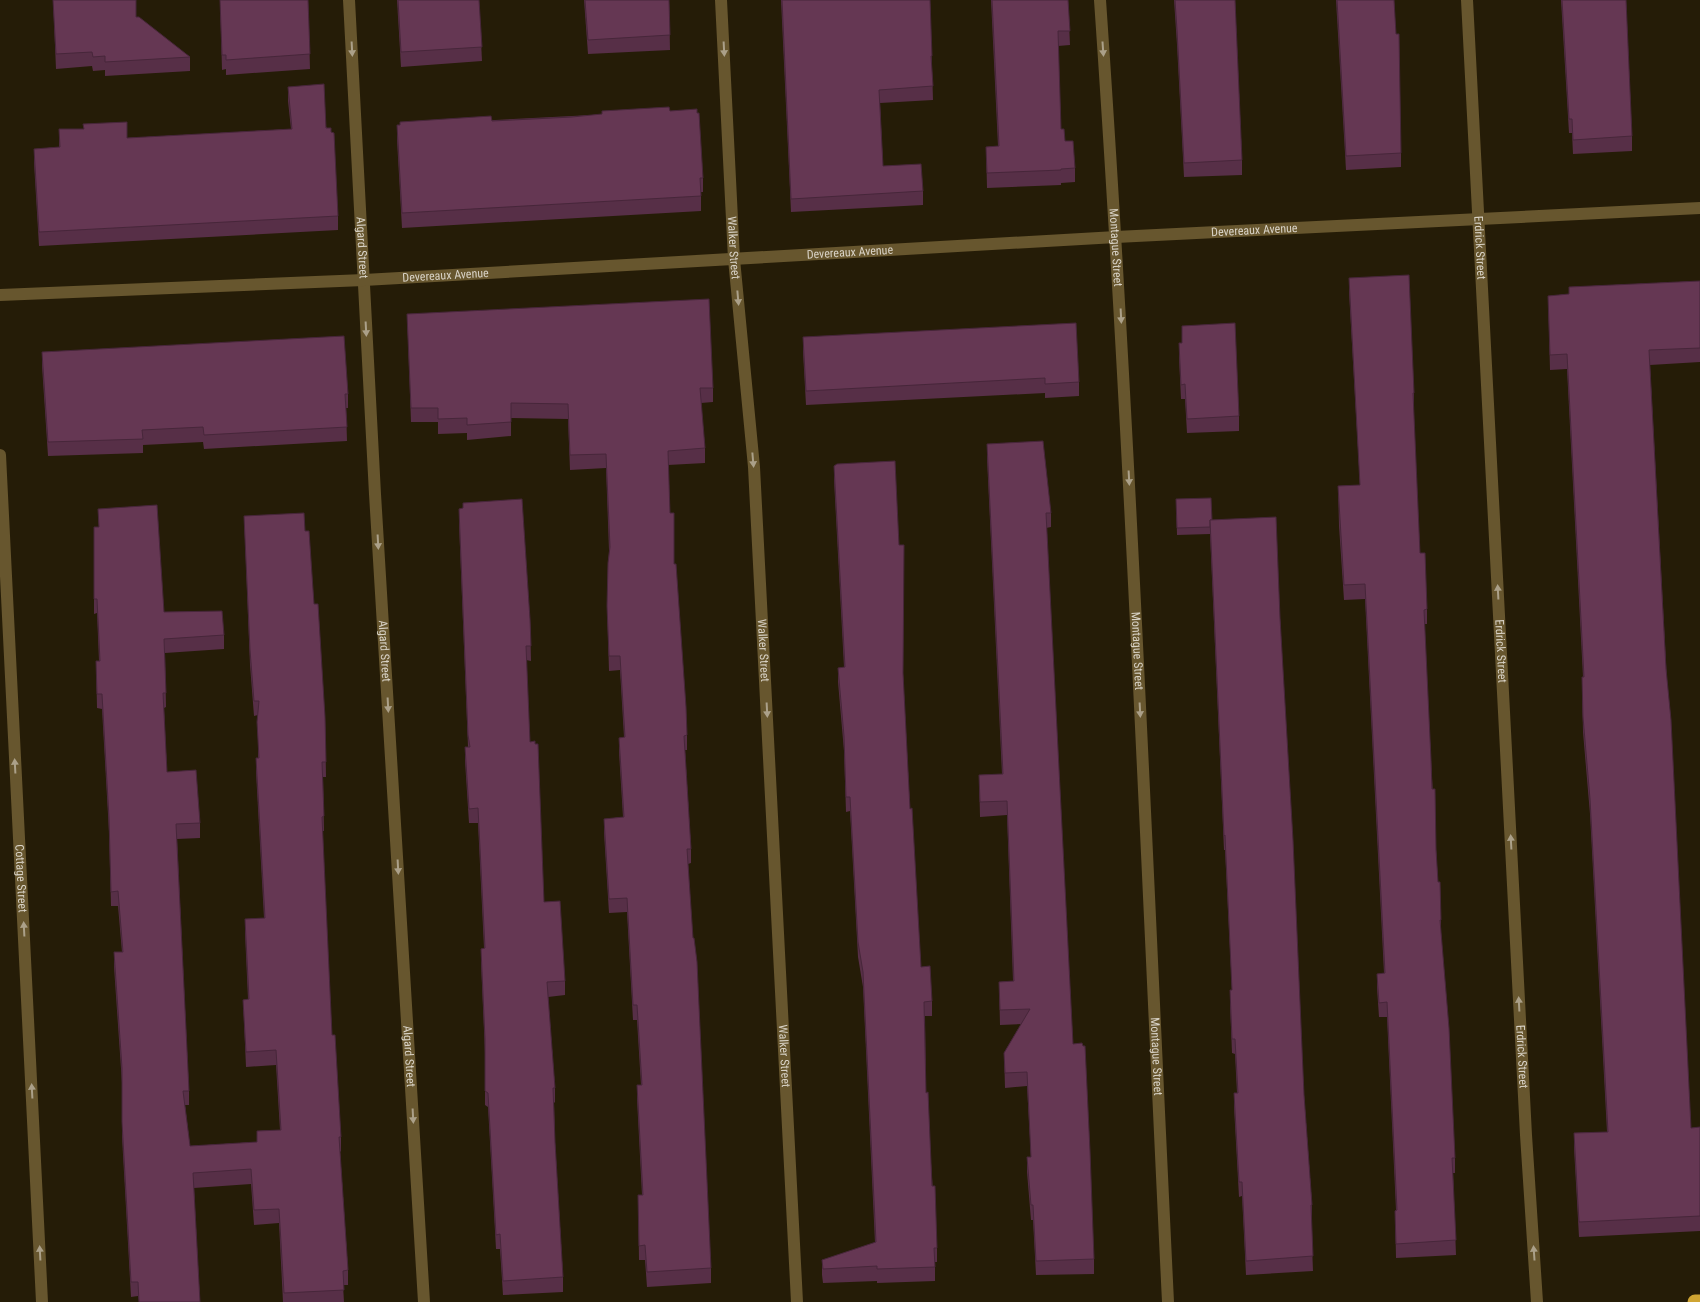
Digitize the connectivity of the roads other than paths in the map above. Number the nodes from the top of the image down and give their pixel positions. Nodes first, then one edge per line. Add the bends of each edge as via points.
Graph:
1 (350, 0) edge
2 (721, 0) edge
3 (1100, 0) edge
4 (1467, 0) edge
5 (1700, 208) edge
6 (1478, 219) junction
7 (1116, 237) junction
8 (734, 259) junction
9 (364, 280) junction
10 (0, 295) edge
11 (0, 455) edge
12 (42, 1302) edge
13 (424, 1302) edge
14 (797, 1302) edge
15 (1168, 1302) edge
16 (1537, 1302) edge
17 (1695, 1302) edge
18 (1700, 1302) edge

1 -> 9 street, Algard Street
2 -> 8 street, Walker Street
3 -> 7 street, Montague Street
4 - 6 street, Erdrick Street
5 - 6 street, Devereaux Avenue
6 - 7 street, Devereaux Avenue
16 -> 6 street, Erdrick Street
7 - 8 street, Devereaux Avenue
7 -> 15 street, Montague Street
8 - 9 street, Devereaux Avenue
8 -> 14 street, Walker Street via 755,477
9 - 10 street, Devereaux Avenue
9 -> 13 street, Algard Street
12 -> 11 street, Cottage Street
17 - 18 highway

